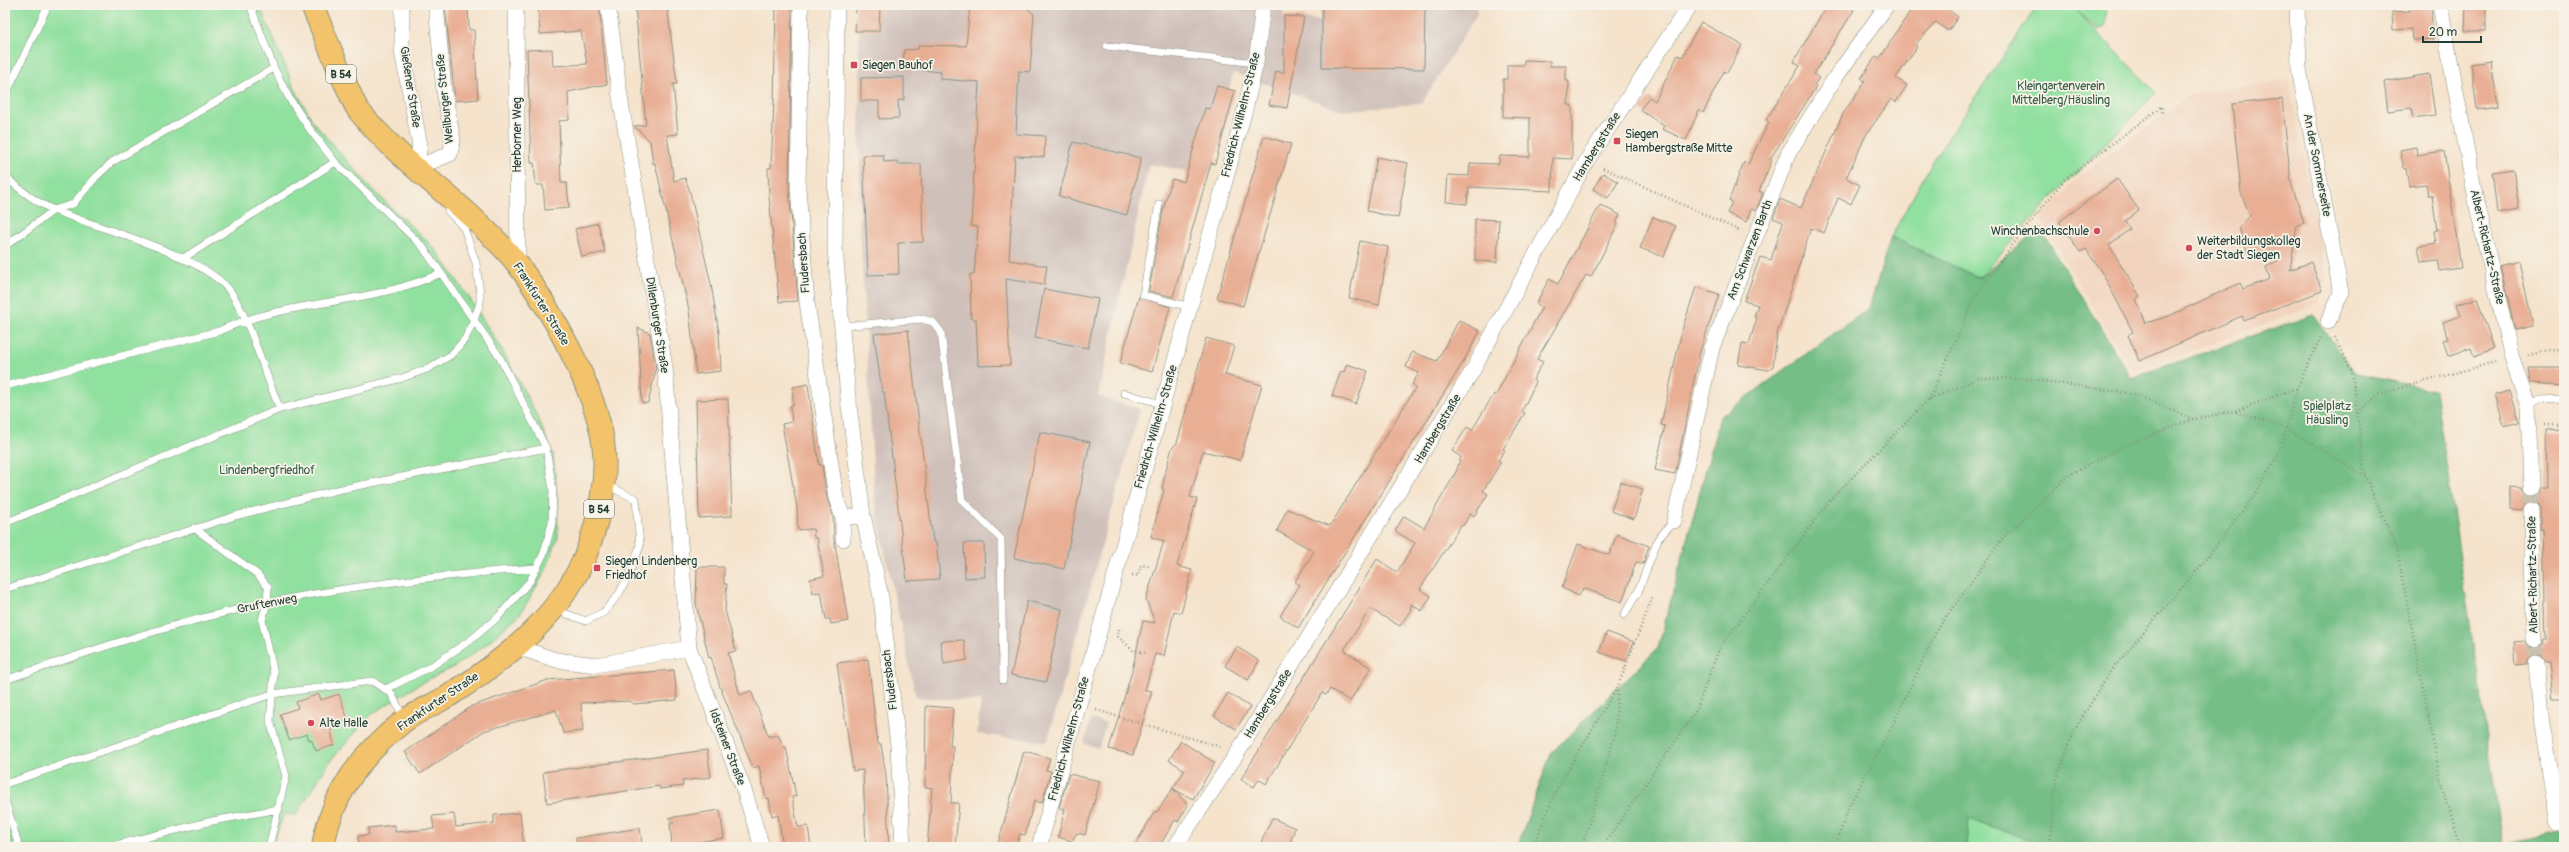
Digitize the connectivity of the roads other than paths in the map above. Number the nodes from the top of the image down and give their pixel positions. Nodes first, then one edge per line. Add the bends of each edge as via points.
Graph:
1 (48, 5) edge
2 (250, 5) edge
3 (312, 5) edge
4 (402, 5) edge
5 (436, 5) edge
6 (516, 5) edge
7 (608, 5) edge
8 (801, 5) edge
9 (837, 5) edge
10 (1236, 5) edge
11 (1690, 5) edge
12 (1887, 5) edge
13 (2297, 5) edge
14 (2440, 5) edge
15 (1263, 6) edge
16 (1107, 46) dead end
17 (1256, 63) junction
18 (274, 68) junction
19 (5, 96) edge
20 (335, 162) junction
21 (414, 168) junction
22 (5, 176) edge
23 (455, 202) junction
24 (1159, 204) dead end
25 (54, 210) junction
26 (5, 246) edge
27 (182, 258) junction
28 (518, 265) junction
29 (441, 273) junction
30 (1190, 307) junction
31 (244, 319) junction
32 (474, 320) junction
33 (2328, 322) road end
34 (842, 326) junction
35 (5, 386) edge
36 (1124, 393) dead end
37 (2564, 399) edge
38 (1162, 404) junction
39 (2528, 406) junction
40 (280, 409) junction
41 (546, 448) junction
42 (603, 483) junction
43 (2531, 488) tunnel mouth
44 (2531, 510) tunnel mouth
45 (863, 515) junction
46 (844, 518) junction
47 (1674, 521) joint
48 (5, 523) edge
49 (194, 528) junction
50 (843, 539) dead end
51 (537, 568) junction
52 (5, 589) edge
53 (267, 603) junction
54 (552, 610) junction
55 (1624, 616) dead end
56 (2534, 640) tunnel mouth
57 (517, 647) junction
58 (689, 648) junction
59 (2536, 663) tunnel mouth
60 (5, 680) edge
61 (1003, 680) dead end
62 (386, 690) junction
63 (272, 694) junction
64 (405, 721) junction
65 (5, 784) edge
66 (5, 800) edge
67 (279, 809) junction
68 (2558, 823) dead end
69 (19, 847) edge
70 (108, 847) edge
71 (269, 847) edge
72 (323, 847) edge
73 (762, 847) edge
74 (903, 847) edge
75 (1039, 847) edge
76 (1175, 847) edge

1 - 19 lane
2 - 18 lane
3 - 21 main road, Frankfurter Straße / B 54 via 357,108
4 - 21 street, Gießener Straße via 402,51 420,146
5 - 21 street, Weilburger Straße via 444,91 453,140 450,154
6 - 28 street, Herborner Weg
7 - 58 street, Dillenburger Straße via 620,97 665,368
8 - 46 street, Fludersbach via 798,188 807,302 836,498
9 - 34 street, Fludersbach via 835,248
10 - 15 lane
11 - 76 street, Hambergstraße via 1587,160 1473,370 1238,752
12 - 47 street, Am Schwarzen Barth via 1833,81 1788,154 1712,348
13 - 33 street, An der Sommerseite via 2299,69 2341,293
14 - 39 street, Albert-Richartz-Straße via 2478,211 2512,358
15 - 17 street, Friedrich-Wilhelm-Straße
16 - 17 lane
17 - 30 street, Friedrich-Wilhelm-Straße
18 - 20 lane via 289,98
18 - 25 lane via 112,162 73,204
20 - 27 lane
20 - 29 lane via 422,246
21 - 23 main road, Frankfurter Straße / B 54
22 - 25 lane via 26,195
23 - 28 main road, Frankfurter Straße / B 54
23 - 32 lane via 448,211 464,228 476,263 480,303
24 - 30 lane via 1143,295
25 - 26 lane
25 - 27 lane
27 - 31 lane via 212,275 232,293
28 - 42 main road, Frankfurter Straße / B 54 via 566,342 596,407 604,444
29 - 31 lane via 425,280 342,300
29 - 32 lane
30 - 38 street, Friedrich-Wilhelm-Straße
31 - 35 lane via 218,331
31 - 40 lane
32 - 40 lane via 464,340 451,355 427,369 402,378
32 - 41 lane via 499,356
34 - 45 street, Fludersbach
34 - 61 lane via 922,319 933,322 941,332 962,500 1001,539
36 - 38 lane
37 - 39 lane via 2540,400
38 - 75 street, Friedrich-Wilhelm-Straße
39 - 43 street, Albert-Richartz-Straße
40 - 48 lane
41 - 49 lane via 337,490
41 - 51 lane via 553,490 552,522
42 - 54 main road, Frankfurter Straße / B 54 via 598,516 588,549 573,581
42 - 54 lane via 636,499 640,546 630,572 619,594 604,612 586,620
44 - 56 street, Albert-Richartz-Straße
45 - 46 street
45 - 74 street, Fludersbach via 881,597 898,746
46 - 50 street, Fludersbach
47 - 55 lane via 1658,539 1638,592
49 - 52 lane
49 - 53 lane via 257,574 268,587
51 - 53 lane, Gruftenweg via 412,580
51 - 62 lane via 515,599 472,639 432,666
53 - 60 lane, Gruftenweg via 158,630
53 - 63 lane via 262,620 274,674
54 - 57 main road, Frankfurter Straße / B 54
57 - 58 street via 556,660 596,665
57 - 64 main road, Frankfurter Straße / B 54 via 451,694
58 - 73 street, Idsteiner Straße via 744,790
59 - 68 street via 2542,725
62 - 63 lane via 372,681
62 - 64 lane via 391,694
63 - 65 lane
63 - 67 lane via 270,721 286,776
64 - 72 main road, Frankfurter Straße / B 54 via 365,757 343,786 326,827
66 - 69 lane
67 - 70 lane via 212,820
67 - 71 lane

